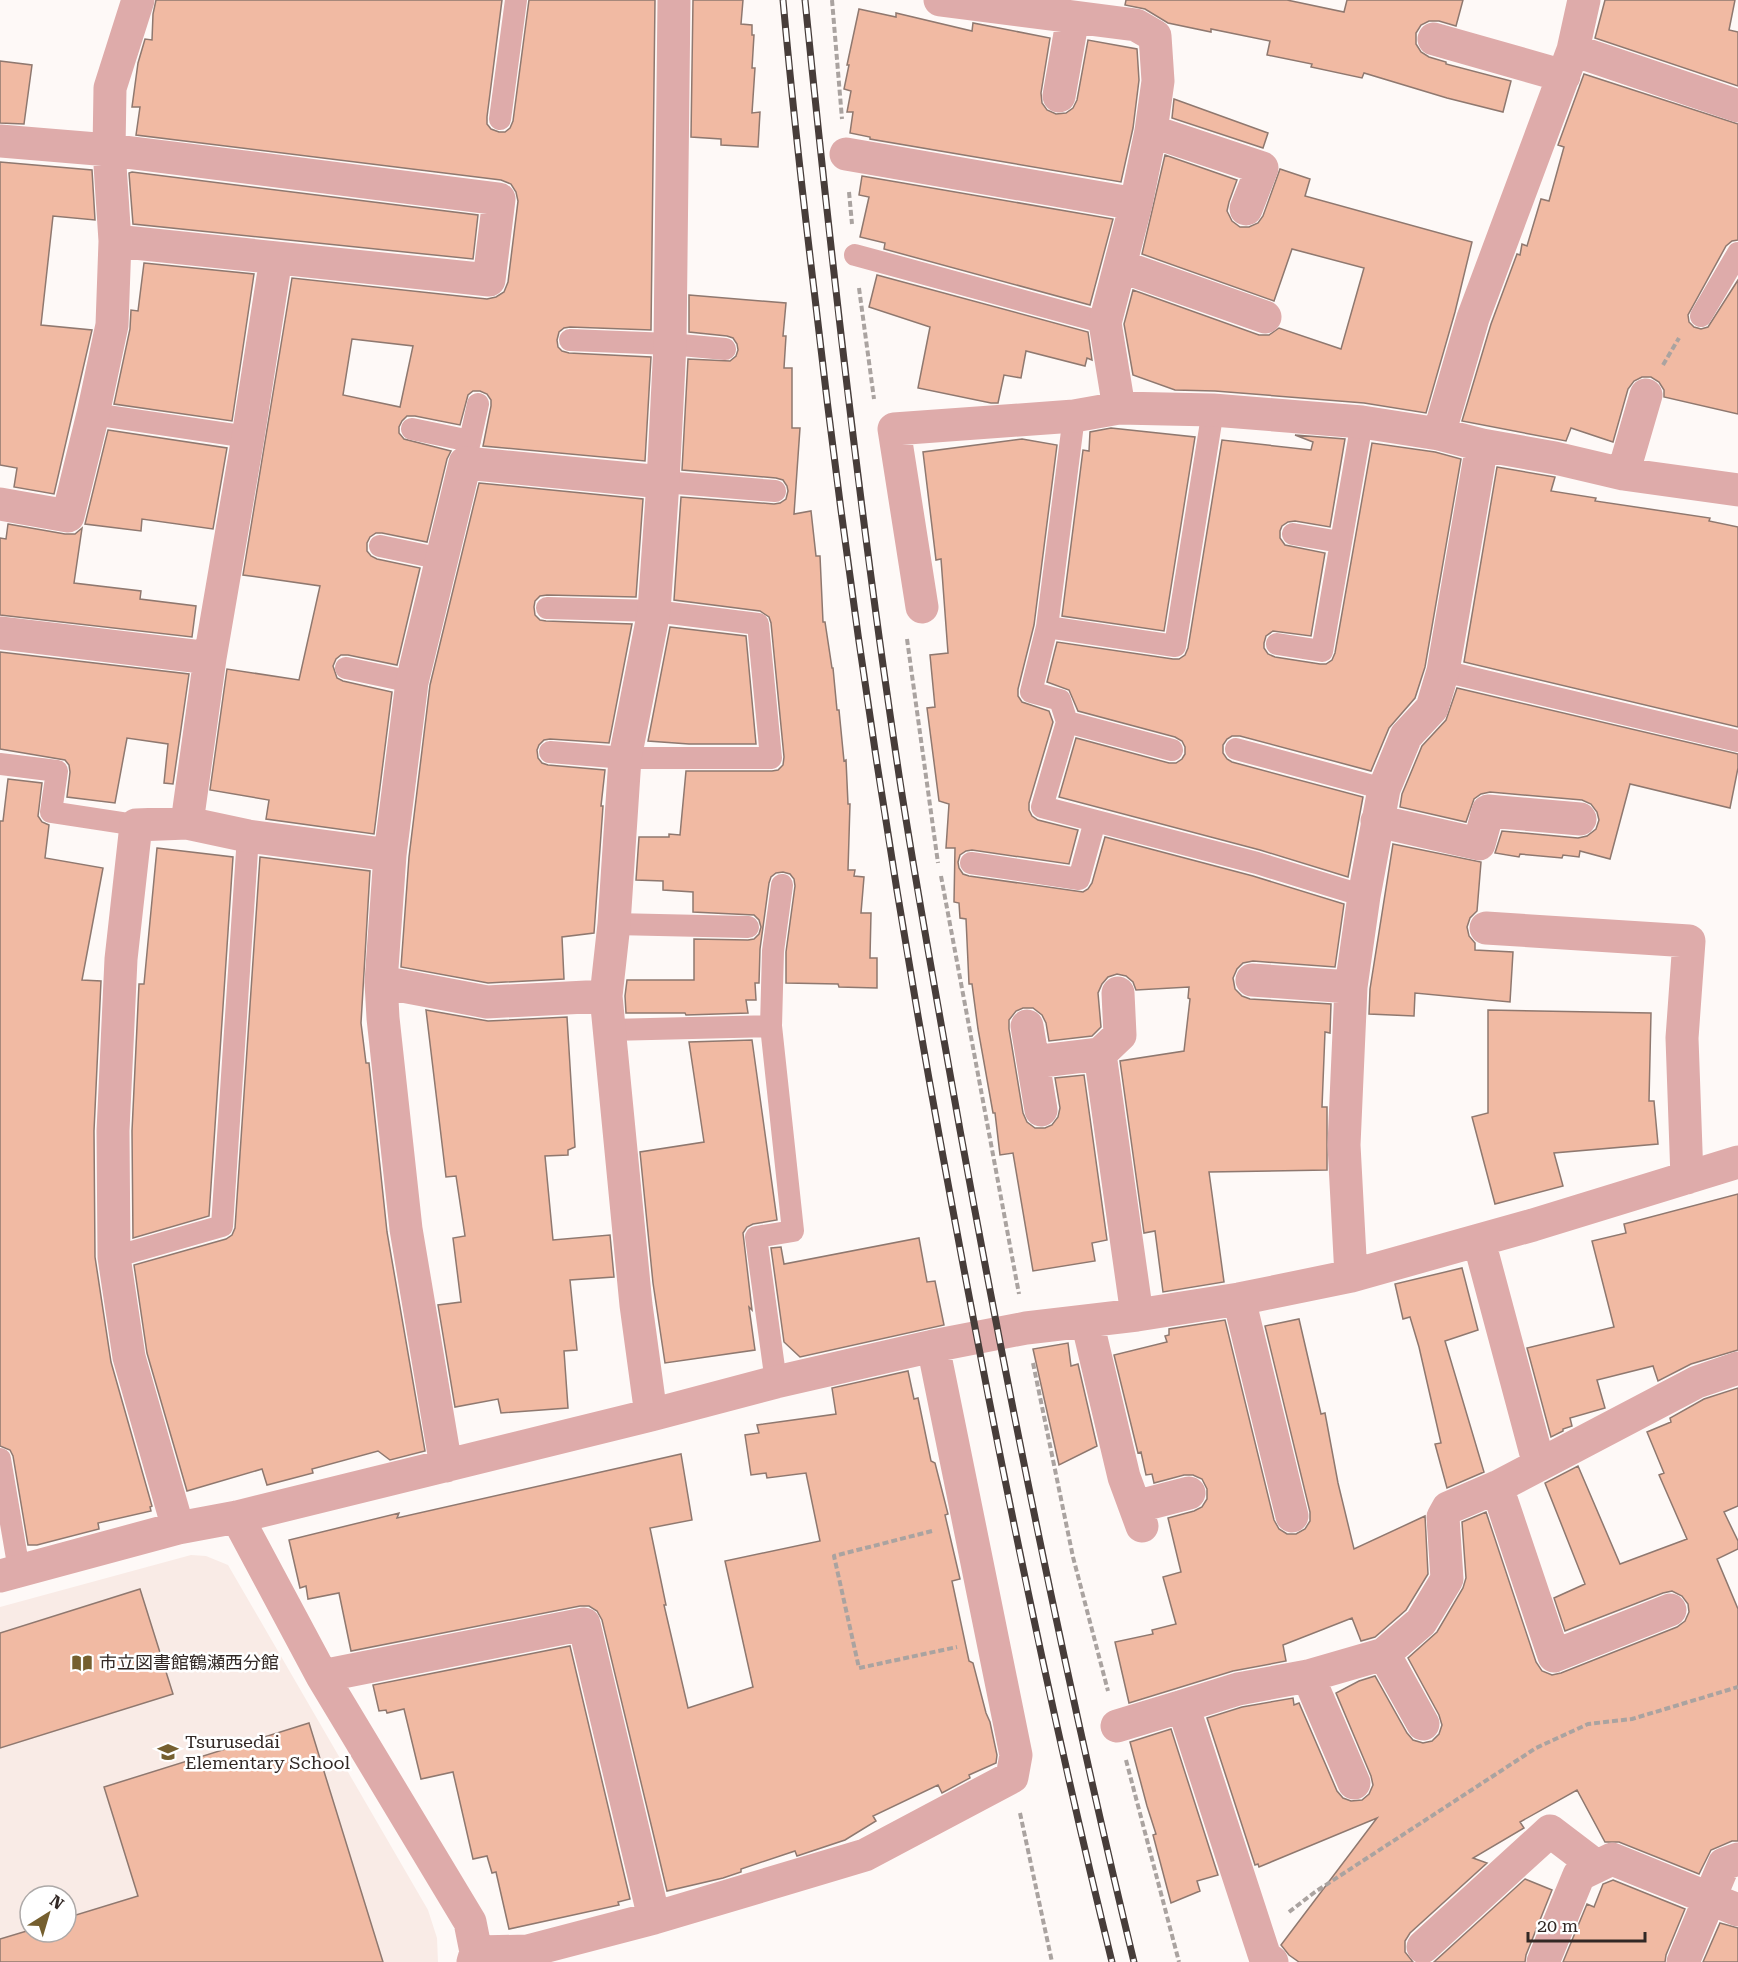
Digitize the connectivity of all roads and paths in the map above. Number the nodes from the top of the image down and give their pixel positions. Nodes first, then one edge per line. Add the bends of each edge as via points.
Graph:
1 (138, 0) edge
2 (516, 0) edge
3 (674, 0) edge
4 (832, 0) edge
5 (940, 0) edge
6 (1584, 0) edge
7 (1138, 13) edge
8 (1073, 17) junction
9 (1434, 39) dead end
10 (1568, 63) junction
11 (1059, 96) dead end
12 (1738, 106) edge
13 (500, 119) dead end
14 (1151, 131) junction
15 (0, 141) edge
16 (109, 150) junction
17 (846, 154) junction
18 (1136, 204) junction
19 (1246, 209) dead end
20 (115, 241) junction
21 (1738, 253) edge
22 (855, 255) junction
23 (276, 258) junction
24 (1120, 266) junction
25 (1701, 316) joint
26 (1265, 317) dead end
27 (1105, 323) junction
28 (570, 340) dead end
29 (670, 344) junction
30 (725, 349) dead end
31 (1646, 395) joint
32 (478, 404) dead end
33 (874, 405) dead end
34 (1119, 408) junction
35 (1213, 410) junction
36 (93, 414) junction
37 (1074, 416) junction
38 (1362, 422) junction
39 (412, 429) dead end
40 (1439, 434) junction
41 (248, 437) junction
42 (1482, 446) junction
43 (467, 452) junction
44 (1623, 474) junction
45 (663, 482) junction
46 (1738, 490) edge
47 (776, 491) dead end
48 (0, 504) edge
49 (1293, 534) dead end
50 (1341, 542) junction
51 (380, 546) dead end
52 (442, 559) junction
53 (548, 608) dead end
54 (654, 611) junction
55 (914, 620) joint
56 (1047, 627) junction
57 (0, 633) edge
58 (1277, 644) dead end
59 (210, 658) junction
60 (346, 668) dead end
61 (1443, 671) junction
62 (412, 682) junction
63 (1066, 722) junction
64 (1738, 741) edge
65 (1236, 749) dead end
66 (1173, 750) dead end
67 (550, 752) dead end
68 (625, 758) junction
69 (0, 764) edge
70 (1384, 789) junction
71 (1580, 819) dead end
72 (1377, 820) junction
73 (1095, 821) junction
74 (187, 823) junction
75 (135, 825) junction
76 (248, 836) junction
77 (390, 855) junction
78 (970, 863) dead end
79 (782, 885) dead end
80 (1364, 896) junction
81 (614, 924) junction
82 (748, 927) dead end
83 (1486, 928) dead end
84 (1252, 980) dead end
85 (381, 982) junction
86 (1351, 987) junction
87 (1119, 993) dead end
88 (606, 996) junction
89 (771, 1026) junction
90 (1027, 1026) dead end
91 (610, 1030) junction
92 (1100, 1054) junction
93 (1033, 1062) junction
94 (1041, 1110) dead end
95 (1738, 1162) edge
96 (1687, 1178) junction
97 (1479, 1240) junction
98 (114, 1257) junction
99 (1351, 1276) junction
100 (1239, 1299) junction
101 (1137, 1315) junction
102 (1087, 1321) junction
103 (1026, 1328) junction
104 (933, 1346) junction
105 (1738, 1368) edge
106 (776, 1382) junction
107 (651, 1415) junction
108 (0, 1460) edge
109 (1539, 1465) junction
110 (447, 1466) junction
111 (1497, 1487) junction
112 (1189, 1493) dead end
113 (1292, 1516) dead end
114 (237, 1517) junction
115 (970, 1522) junction
116 (177, 1528) junction
117 (10, 1573) edge
118 (1670, 1610) dead end
119 (993, 1640) junction
120 (1384, 1654) junction
121 (322, 1676) junction
122 (1308, 1676) junction
123 (1738, 1687) edge
124 (1183, 1706) junction
125 (1423, 1724) dead end
126 (1117, 1726) junction
127 (1012, 1778) junction
128 (1354, 1783) dead end
129 (1738, 1859) edge
130 (1596, 1866) junction
131 (1724, 1904) edge
132 (654, 1918) junction
133 (1423, 1947) dead end
134 (1265, 1949) edge
135 (474, 1957) edge
136 (1052, 1962) edge
137 (1179, 1962) edge
138 (1543, 1962) edge
139 (1683, 1962) edge

1 - 16 street via 110,88
2 - 13 lane
3 - 29 street
4 - 17 path
5 - 8 street
6 - 10 street
7 - 8 street
7 - 14 street via 1155,36 1158,81
8 - 11 street
9 - 10 street
10 - 12 street
10 - 40 street via 1473,318
14 - 18 street
14 - 19 street via 1262,168
15 - 16 street
16 - 20 street
16 - 23 street via 499,199 489,280
17 - 18 street
17 - 22 path
18 - 24 street
20 - 23 street
20 - 36 street via 112,325
21 - 25 lane
22 - 27 lane
22 - 33 path
23 - 41 street
24 - 26 street
24 - 27 street
25 - 31 path via 1684,329
27 - 34 street
28 - 29 lane
29 - 30 lane
29 - 45 street
31 - 44 street
32 - 43 lane
34 - 35 street
34 - 37 street
35 - 38 street
35 - 56 lane via 1175,646
36 - 41 lane
36 - 48 street via 68,516
37 - 55 street via 894,429
37 - 56 lane
38 - 40 street
38 - 50 lane
39 - 43 lane
40 - 42 street
41 - 59 street
42 - 44 street
42 - 61 street
43 - 45 street
43 - 52 street
44 - 46 street
45 - 47 lane
45 - 54 street
49 - 50 lane
50 - 58 lane via 1322,651
51 - 52 lane
52 - 62 street
53 - 54 lane
54 - 68 street
54 - 68 lane via 758,624 771,758
55 - 103 path via 937,855
56 - 63 lane via 1031,692 1060,700
57 - 59 street
59 - 74 street
60 - 62 lane
61 - 64 lane
61 - 70 street via 1432,708 1406,736
62 - 77 street
63 - 66 lane
63 - 73 lane via 1042,807
65 - 70 lane
67 - 68 lane
68 - 81 street
69 - 75 lane via 57,771 51,812
70 - 72 street
71 - 72 street via 1488,811 1479,844
72 - 80 street
73 - 78 lane via 1079,879
73 - 80 lane via 1257,863
74 - 75 street
74 - 76 street
75 - 98 street via 121,958 114,1108
76 - 77 street
76 - 98 lane via 222,1226
77 - 85 street
79 - 89 lane via 773,951
80 - 86 street
81 - 82 lane
81 - 88 street
83 - 96 street via 1689,940 1682,1038
84 - 86 street
85 - 88 street via 487,1002
85 - 110 street via 406,1229
86 - 99 street via 1344,1145
87 - 92 street via 1120,1035
88 - 91 street
89 - 91 lane
89 - 106 lane via 793,1231 756,1237
90 - 93 street
91 - 107 street via 636,1305
92 - 93 street
92 - 101 street
93 - 94 street
95 - 96 street
96 - 97 street
97 - 99 street
97 - 109 street
98 - 116 street via 129,1357
99 - 100 street
100 - 101 street
100 - 113 street
101 - 102 street
102 - 103 street
102 - 112 street via 1124,1477 1139,1516
103 - 104 street
103 - 126 path via 1073,1557
104 - 106 street
104 - 115 street
105 - 109 street via 1697,1382
106 - 107 street
107 - 110 street
108 - 117 lane
109 - 111 street
110 - 114 street
111 - 118 street via 1554,1656
111 - 120 street via 1448,1508 1443,1517 1447,1579 1421,1622
114 - 116 street
114 - 121 street
115 - 119 street
115 - 119 path via 834,1556 859,1668
116 - 117 street
119 - 127 street via 1016,1755
120 - 122 street
120 - 125 street
121 - 132 street via 584,1624
121 - 135 street via 470,1922
122 - 124 street via 1238,1689
122 - 128 street
123 - 134 path via 1632,1719 1588,1724 1536,1748 1315,1892
124 - 126 street
124 - 134 street
126 - 137 path
127 - 132 street via 865,1855
127 - 136 path
129 - 131 street via 1724,1864
130 - 131 street via 1612,1859
130 - 133 street via 1550,1831
130 - 138 street via 1579,1875
131 - 139 street
132 - 135 street via 528,1951

